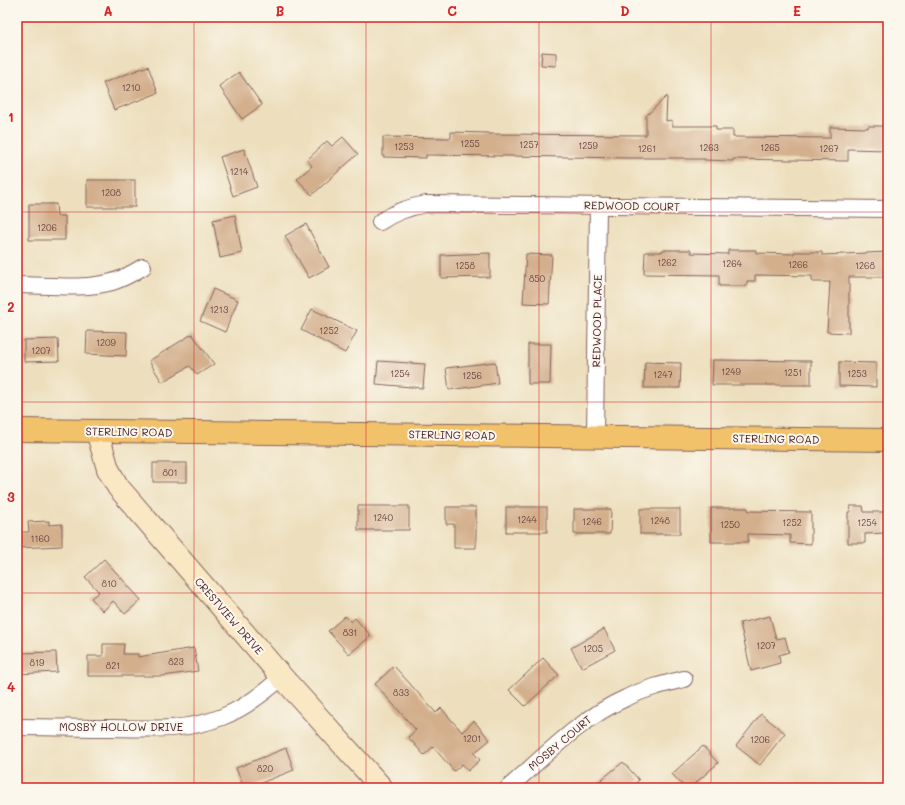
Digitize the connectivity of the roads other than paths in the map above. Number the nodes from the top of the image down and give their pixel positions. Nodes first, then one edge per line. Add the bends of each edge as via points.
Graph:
1 (598, 205) junction
2 (888, 209) edge
3 (380, 222) dead end
4 (143, 267) dead end
5 (17, 285) edge
6 (17, 430) edge
7 (97, 431) junction
8 (595, 436) junction
9 (888, 440) edge
10 (282, 677) junction
11 (684, 679) dead end
12 (17, 727) edge
13 (382, 788) edge
14 (508, 788) edge

1 - 2 street, REDWOOD COURT
1 - 3 street, REDWOOD COURT via 426,204 405,208
1 - 8 street, REDWOOD PLACE
4 - 5 street via 113,282 92,286
6 - 7 main road, STERLING ROAD
7 - 8 main road, STERLING ROAD
7 - 10 main road, CRESTVIEW DRIVE via 108,469 118,487
8 - 9 main road, STERLING ROAD
10 - 12 street, MOSBY HOLLOW DRIVE via 246,705 222,717 197,725 171,729
10 - 13 main road, CRESTVIEW DRIVE
11 - 14 street, MOSBY COURT via 655,686 598,712

